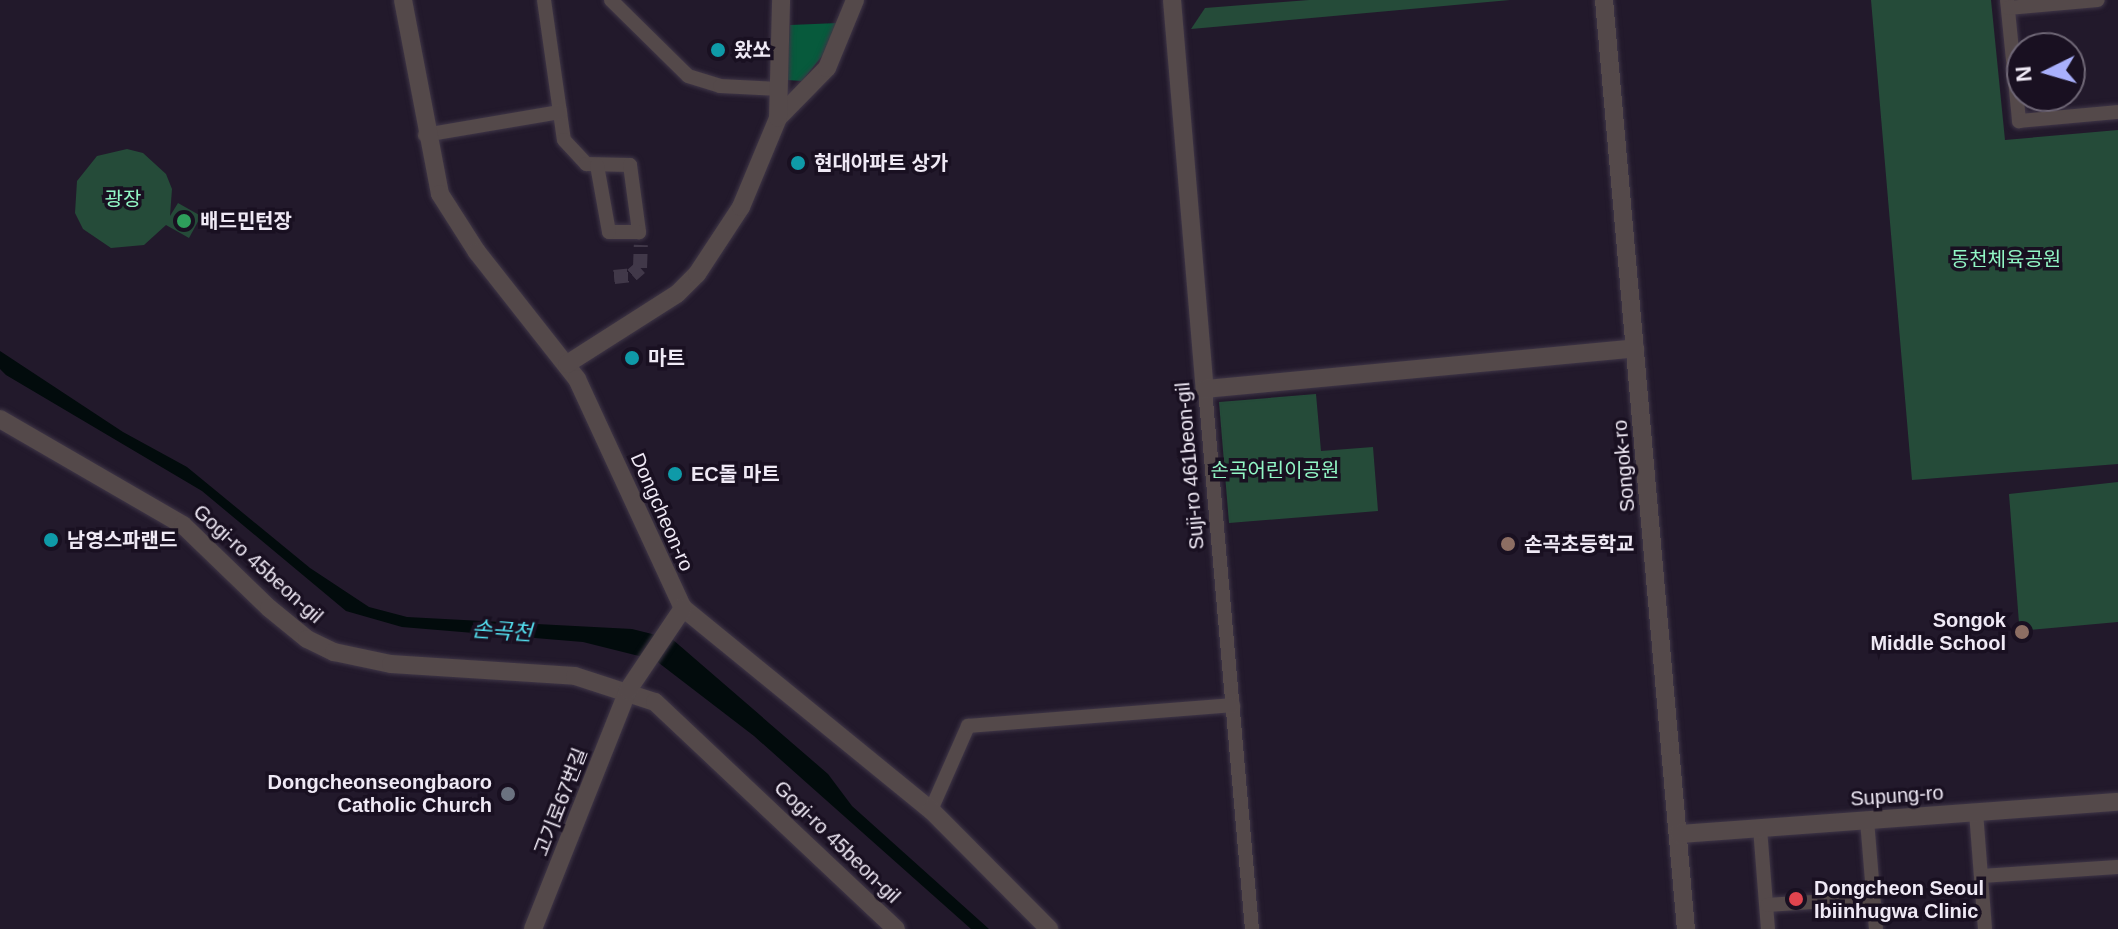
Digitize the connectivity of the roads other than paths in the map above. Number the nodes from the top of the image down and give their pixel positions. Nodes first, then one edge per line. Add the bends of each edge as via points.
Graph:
1 (403, 0) edge
2 (544, 0) edge
3 (611, 0) edge
4 (781, 0) edge
5 (855, 0) edge
6 (1172, 0) edge
7 (1604, 0) edge
8 (2098, 0) edge
9 (2008, 4) edge
10 (779, 89) junction
11 (560, 112) junction
12 (2118, 112) edge
13 (778, 118) junction
14 (425, 135) junction
15 (597, 165) junction
16 (1635, 348) junction
17 (567, 364) junction
18 (1205, 389) junction
19 (0, 419) edge
20 (679, 615) junction
21 (628, 690) junction
22 (1233, 705) junction
23 (2118, 802) edge
24 (931, 810) junction
25 (1976, 812) junction
26 (1867, 820) junction
27 (1760, 828) junction
28 (1679, 834) junction
29 (2118, 867) edge
30 (1981, 876) junction
31 (1873, 898) junction
32 (1767, 905) junction
33 (533, 929) edge
34 (896, 929) edge
35 (1049, 929) edge
36 (1252, 929) edge
37 (1686, 929) edge
38 (1768, 929) edge
39 (1876, 929) edge
40 (1985, 929) edge

1 - 14 street, Dongcheon-ro
2 - 11 street
3 - 10 street via 688,76 720,86
4 - 10 street
5 - 13 street via 827,68
6 - 18 street, Suji-ro 461beon-gil
7 - 16 street, Songok-ro
8 - 9 street
9 - 12 street via 2019,121
10 - 13 street
11 - 14 street
11 - 15 street via 569,151 586,164
13 - 17 street via 741,207 697,274 660,307
14 - 17 street, Dongcheon-ro via 433,174 451,214
15 - 15 street via 630,165 639,232 609,232
16 - 18 street
16 - 28 street, Songok-ro
17 - 20 street, Dongcheon-ro
18 - 22 street, Suji-ro 461beon-gil
19 - 21 street, Gogi-ro 45beon-gil via 183,525 269,608 307,639 334,652 391,664 575,676
20 - 21 street, 고기로67번길
20 - 24 street, Dongcheon-ro
21 - 33 street, 고기로67번길
21 - 34 street, Gogi-ro 45beon-gil via 655,702
22 - 24 street via 968,726
22 - 36 street, Suji-ro 461beon-gil
23 - 25 street, Supung-ro
24 - 35 street, Dongcheon-ro
25 - 26 street, Supung-ro
25 - 30 street
26 - 27 street, Supung-ro
26 - 31 street
27 - 28 street, Supung-ro
27 - 32 street
28 - 37 street, Songok-ro
29 - 30 street
30 - 40 street
31 - 32 street
31 - 39 street
32 - 38 street

